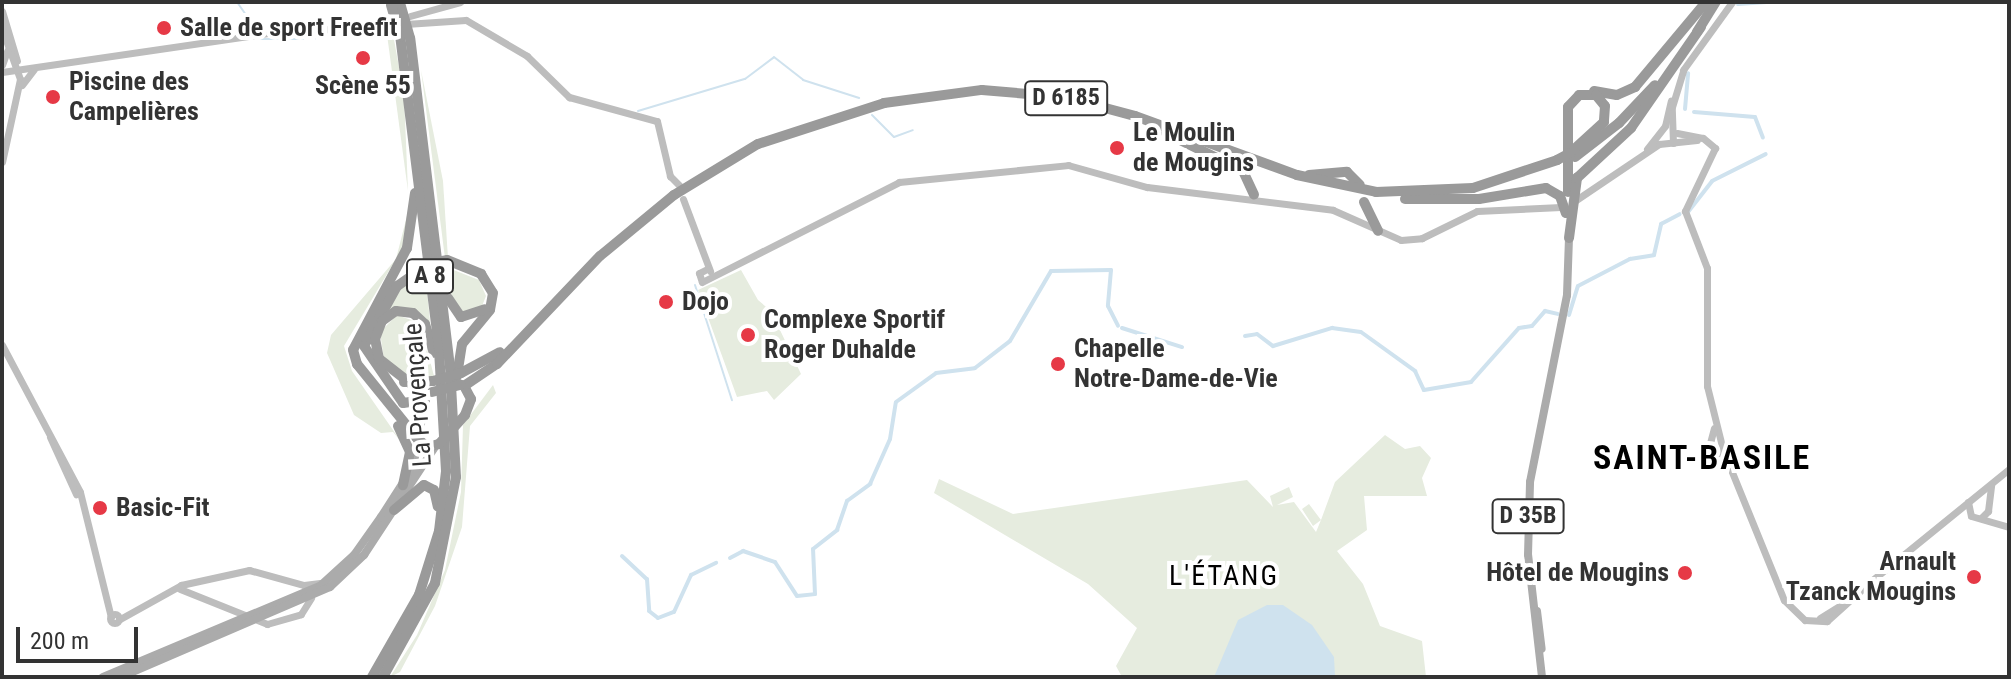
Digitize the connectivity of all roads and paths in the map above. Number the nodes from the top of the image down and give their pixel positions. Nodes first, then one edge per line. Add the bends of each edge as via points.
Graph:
1 (460, 2) edge
2 (1711, 2) edge
3 (1732, 2) edge
4 (396, 3) edge
5 (2, 11) edge
6 (421, 18) junction
7 (1701, 27) junction
8 (2, 29) edge
9 (405, 38) junction
10 (10, 42) junction
11 (35, 66) junction
12 (17, 68) junction
13 (2, 70) edge
14 (17, 81) junction
15 (20, 91) junction
16 (1674, 96) junction
17 (15, 106) junction
18 (1662, 129) junction
19 (1676, 131) junction
20 (1166, 133) junction
21 (1567, 133) junction
22 (414, 135) junction
23 (1706, 139) junction
24 (1662, 143) junction
25 (1673, 143) junction
26 (1242, 155) junction
27 (1643, 155) junction
28 (1570, 156) junction
29 (2, 162) edge
30 (1557, 164) junction
31 (676, 178) dead end
32 (1360, 185) dead end
33 (1251, 193) junction
34 (1403, 198) junction
35 (683, 199) dead end
36 (1573, 202) dead end
37 (1529, 206) junction
38 (1561, 207) dead end
39 (1362, 215) junction
40 (1378, 231) joint
41 (1569, 238) junction
42 (436, 241) junction
43 (447, 262) junction
44 (422, 266) junction
45 (387, 302) junction
46 (373, 307) junction
47 (2, 345) edge
48 (362, 370) junction
49 (462, 381) junction
50 (410, 383) junction
51 (430, 391) junction
52 (471, 396) junction
53 (445, 418) junction
54 (456, 435) junction
55 (1715, 441) junction
56 (415, 446) junction
57 (437, 446) junction
58 (1720, 454) junction
59 (2009, 469) edge
60 (1992, 483) junction
61 (403, 485) joint
62 (1979, 496) junction
63 (1968, 502) junction
64 (1988, 508) junction
65 (394, 510) junction
66 (1967, 512) junction
67 (1950, 515) junction
68 (1981, 518) junction
69 (1997, 522) junction
70 (2009, 527) edge
71 (433, 555) junction
72 (214, 579) junction
73 (287, 579) junction
74 (326, 581) junction
75 (167, 594) junction
76 (204, 597) junction
77 (311, 598) junction
78 (300, 600) junction
79 (221, 608) junction
80 (295, 615) junction
81 (238, 617) junction
82 (251, 621) junction
83 (224, 623) junction
84 (103, 677) edge
85 (121, 677) edge
86 (372, 677) edge
87 (383, 677) edge
88 (1544, 677) edge

1 - 6 main road
2 - 7 highway, D 6185
2 - 21 highway via 1631,90 1571,95 1564,107
2 - 28 highway, D 6185 via 1625,110
3 - 16 main road via 1683,70
4 - 9 highway, La Provençale / A 8, bridge
5 - 10 main road
6 - 11 main road
6 - 31 main road via 472,23 527,56 569,97 657,121
7 - 28 highway, D 6185 via 1631,112
7 - 41 highway via 1631,128 1577,178
8 - 10 main road
9 - 22 highway, La Provençale / A 8
9 - 42 highway, La Provençale / A 8
10 - 11 main road
10 - 12 main road
10 - 13 main road
11 - 12 main road
11 - 15 main road
12 - 13 main road
12 - 14 main road
12 - 15 main road
13 - 14 main road
14 - 17 main road
15 - 17 main road
16 - 18 main road
16 - 19 main road
17 - 29 main road
18 - 19 main road
18 - 24 main road
18 - 27 main road
19 - 23 main road
19 - 25 main road
20 - 33 highway via 1243,171
20 - 34 highway, D 6185 via 1307,184
20 - 52 highway, D 6185 via 1063,102 984,95 892,106 797,134 721,169 655,216
21 - 28 highway via 1572,99 1586,93 1600,98 1604,122
21 - 41 highway
22 - 46 highway via 411,234
22 - 53 highway, La Provençale / A 8
23 - 25 main road
23 - 55 main road via 1715,156 1685,211 1707,268 1703,384 1715,421
24 - 25 main road
24 - 27 main road
26 - 30 highway, D 6185 via 1335,186 1400,193 1496,184
26 - 32 highway via 1313,176 1347,172
26 - 49 highway, D 6185 via 1135,116 1049,94 969,90 884,103 805,125 717,165 656,208
27 - 36 main road
28 - 30 highway, D 6185
30 - 34 highway, D 6185 via 1487,191
33 - 35 main road via 1147,187 1081,165 917,178 887,187 744,264 707,272
33 - 39 main road
34 - 41 highway via 1479,199 1546,188 1563,202
37 - 38 main road
37 - 39 main road via 1468,216 1412,243
37 - 40 main road via 1467,213 1413,240
39 - 40 highway
41 - 88 main road, D 35B via 1567,295 1530,482
42 - 43 highway via 450,307 461,317 479,315 489,301 486,284
42 - 54 highway, La Provençale / A 8
43 - 44 highway, bridge
43 - 54 highway via 481,274 493,296 459,352
44 - 45 highway
44 - 48 highway via 395,282 362,334 357,351
45 - 50 highway via 372,334 373,352 385,372
45 - 51 highway via 367,333 366,356 403,403
46 - 48 highway via 354,344
46 - 56 highway via 353,336 350,358
47 - 75 main road via 80,492 116,618
48 - 56 highway
49 - 51 highway, bridge
49 - 52 highway
50 - 51 highway
50 - 53 highway via 390,373 377,353 378,326 396,311 413,313 425,324
51 - 56 highway
52 - 57 highway, bridge via 465,415
53 - 71 highway, La Provençale / A 8 via 445,490
54 - 87 highway, La Provençale / A 8 via 453,506 442,559 411,634
55 - 58 main road
55 - 58 main road via 1707,454
56 - 57 highway
56 - 61 highway
57 - 65 main road
58 - 67 main road via 1729,463 1779,584 1794,609 1815,618 1834,612
59 - 60 main road
60 - 62 main road
60 - 64 main road
61 - 74 main road via 354,555
62 - 63 main road
62 - 64 main road
63 - 66 main road
63 - 67 main road
64 - 68 main road
64 - 69 main road
65 - 71 highway via 417,486 434,490
65 - 77 main road via 353,567
66 - 67 main road
66 - 68 main road
68 - 69 main road
69 - 70 main road
71 - 86 highway, La Provençale / A 8 via 406,623
72 - 73 main road via 257,569
72 - 75 main road
72 - 76 main road via 203,587
73 - 74 main road via 307,585
73 - 78 main road
74 - 78 main road
75 - 76 main road via 188,589
76 - 79 main road
77 - 78 main road
77 - 80 main road
78 - 80 main road
78 - 81 main road
78 - 82 main road
79 - 81 main road
79 - 83 main road
80 - 82 main road via 267,624
81 - 82 main road
81 - 83 main road
82 - 85 main road
83 - 84 main road

